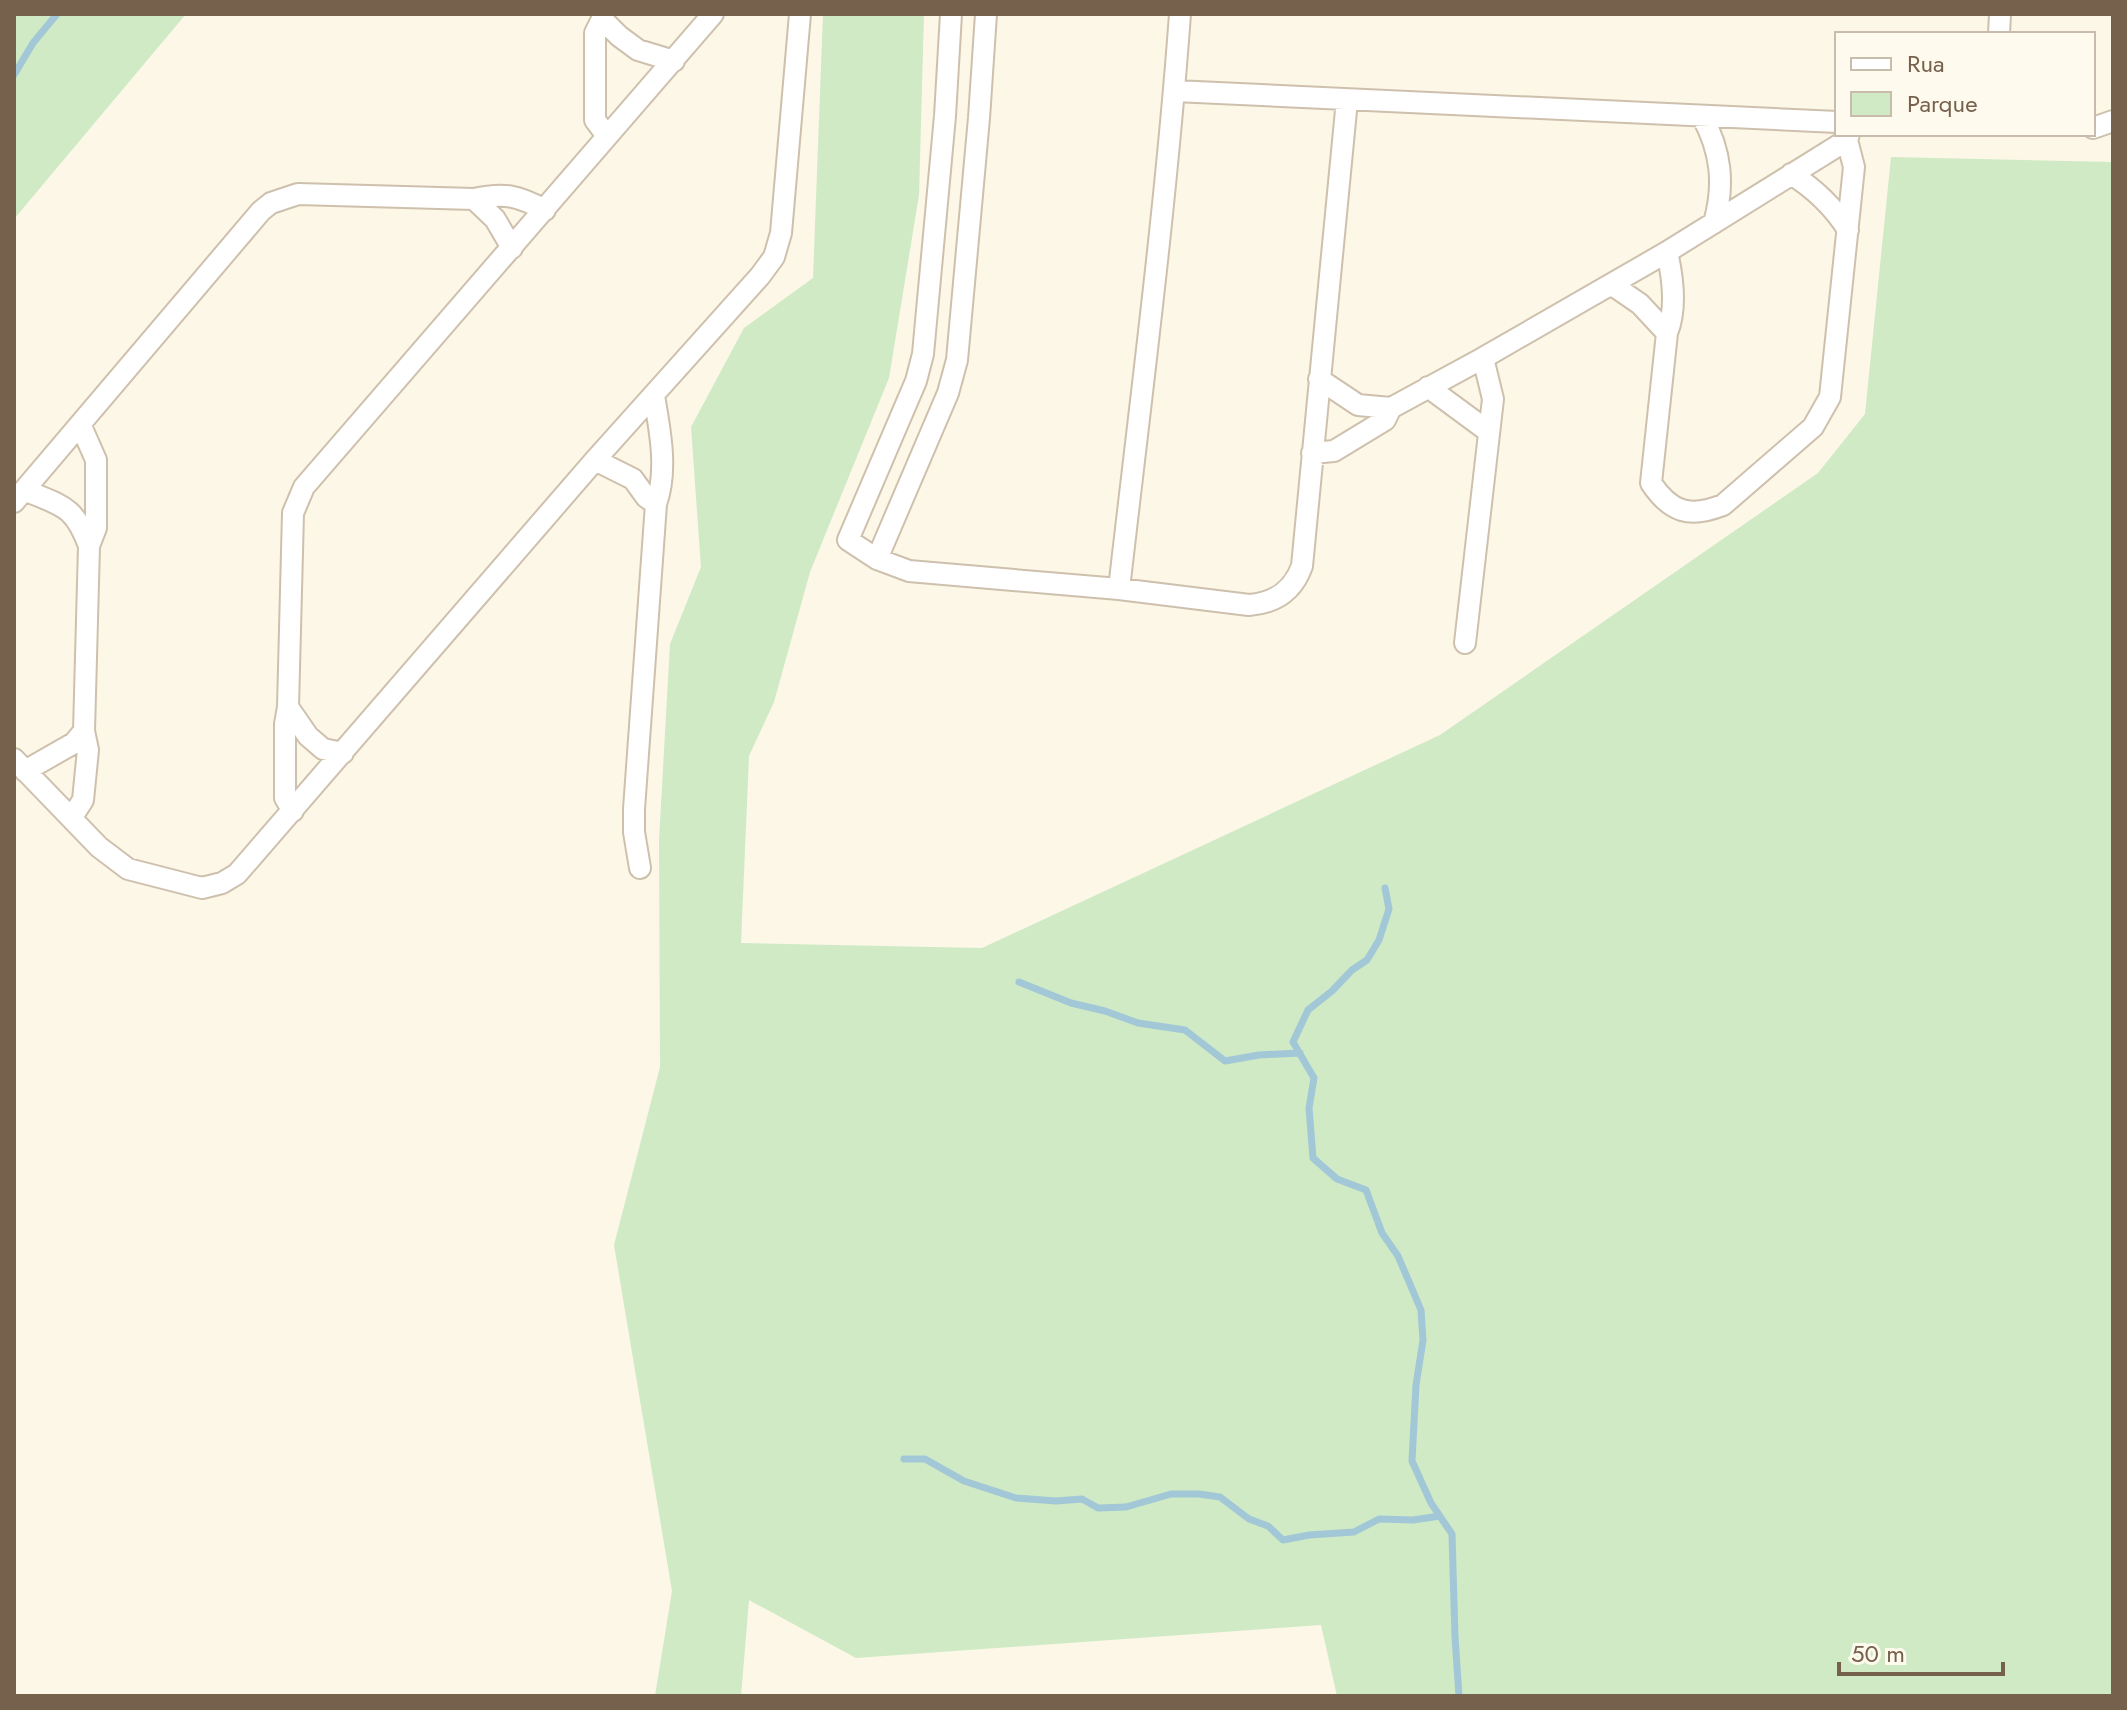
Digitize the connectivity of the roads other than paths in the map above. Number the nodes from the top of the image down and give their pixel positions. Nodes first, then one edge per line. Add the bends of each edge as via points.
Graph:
1 (713, 14) edge
2 (800, 14) edge
3 (951, 14) edge
4 (986, 14) edge
5 (1180, 14) edge
6 (602, 16) edge
7 (674, 61) junction
8 (1175, 91) junction
9 (1347, 100) junction
10 (1702, 116) junction
11 (1835, 131) edge
12 (607, 136) junction
13 (1839, 136) edge
14 (1845, 136) edge
15 (1791, 174) junction
16 (474, 199) junction
17 (545, 210) junction
18 (1714, 223) junction
19 (1848, 230) junction
20 (512, 248) junction
21 (1667, 252) junction
22 (1611, 284) junction
23 (1667, 333) junction
24 (1483, 358) junction
25 (1319, 379) junction
26 (1428, 387) junction
27 (654, 396) junction
28 (1391, 408) junction
29 (81, 426) junction
30 (1489, 432) junction
31 (1312, 453) junction
32 (595, 460) junction
33 (19, 496) edge
34 (656, 504) junction
35 (89, 546) junction
36 (877, 559) junction
37 (1119, 589) junction
38 (1465, 643) dead end
39 (288, 707) junction
40 (84, 731) junction
41 (343, 753) junction
42 (20, 765) edge
43 (293, 811) junction
44 (72, 817) junction
45 (640, 868) dead end

1 - 7 street
2 - 27 street via 781,233 774,257
3 - 36 street via 923,354 848,540
4 - 36 street via 957,360
5 - 8 street
6 - 7 street via 638,50
6 - 12 street via 595,33 595,120
7 - 12 street
8 - 9 street
8 - 37 street
9 - 10 street
9 - 25 street
10 - 11 street
10 - 18 street via 1721,168
12 - 17 street
13 - 15 street
14 - 19 street via 1854,167
15 - 18 street
15 - 19 street via 1828,203
16 - 17 street via 518,196
16 - 20 street via 495,219
16 - 29 street via 298,194 271,203
17 - 20 street
18 - 21 street
19 - 23 street via 1825,408 1813,427 1723,505 1705,512 1671,505 1651,483
20 - 39 street via 304,487 293,513
21 - 22 street
21 - 23 street via 1673,320
22 - 23 street via 1640,304
22 - 24 street
24 - 26 street
24 - 30 street via 1493,399
25 - 28 street via 1358,405
25 - 31 street
26 - 28 street
26 - 30 street
27 - 32 street
27 - 34 street via 662,487
28 - 31 street via 1385,420 1334,451
29 - 33 street
29 - 35 street via 96,460 96,528
30 - 38 street
31 - 37 street via 1302,566 1294,584 1279,597 1249,605
32 - 34 street via 633,479
32 - 41 street
33 - 35 street via 65,507 81,525
34 - 45 street via 634,809
35 - 40 street
36 - 37 street via 909,571
39 - 41 street via 323,749
39 - 43 street via 285,798
40 - 42 street via 74,743
40 - 44 street via 88,750 83,800
41 - 43 street
42 - 44 street
43 - 44 street via 237,874 202,888 128,869

